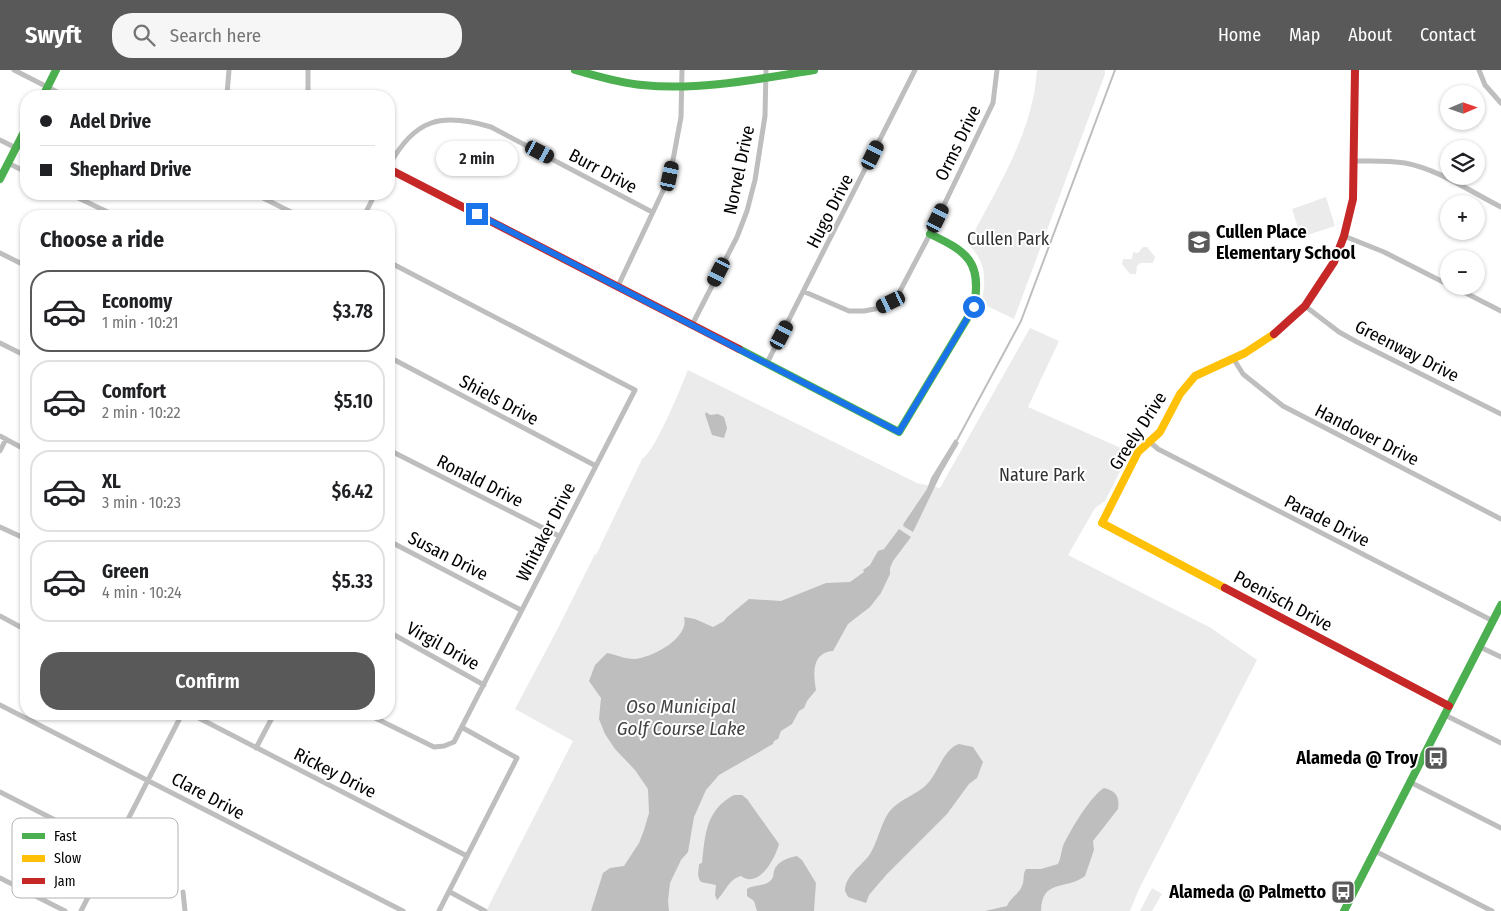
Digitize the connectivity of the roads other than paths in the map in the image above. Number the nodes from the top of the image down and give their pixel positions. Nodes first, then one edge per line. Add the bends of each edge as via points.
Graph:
1 (14, 70) edge
2 (56, 70) edge
3 (229, 70) edge
4 (308, 70) edge
5 (575, 70) edge
6 (682, 70) edge
7 (814, 70) edge
8 (916, 70) edge
9 (997, 70) edge
10 (1355, 70) edge
11 (1479, 70) edge
12 (595, 73) edge
13 (765, 74) edge
14 (681, 86) junction
15 (47, 87) junction
16 (45, 90) edge
17 (53, 90) edge
18 (227, 90) edge
19 (308, 90) edge
20 (1501, 103) edge
21 (0, 140) edge
22 (20, 140) edge
23 (16, 148) junction
24 (395, 158) edge
25 (1354, 160) junction
26 (8, 163) junction
27 (20, 169) edge
28 (395, 171) edge
29 (0, 179) edge
30 (83, 200) edge
31 (267, 200) edge
32 (1501, 207) edge
33 (103, 210) edge
34 (287, 210) edge
35 (652, 212) junction
36 (930, 234) junction
37 (1344, 236) junction
38 (0, 253) edge
39 (20, 263) edge
40 (395, 265) edge
41 (1440, 280) edge
42 (618, 286) junction
43 (805, 292) junction
44 (1470, 295) edge
45 (1305, 306) junction
46 (1501, 311) edge
47 (692, 325) junction
48 (0, 343) edge
49 (20, 353) edge
50 (1233, 358) junction
51 (395, 360) edge
52 (767, 363) junction
53 (1501, 414) edge
54 (0, 436) edge
55 (6, 440) junction
56 (1150, 442) junction
57 (20, 447) edge
58 (0, 451) edge
59 (395, 453) edge
60 (596, 466) junction
61 (1501, 519) edge
62 (1102, 523) joint
63 (0, 527) edge
64 (559, 536) junction
65 (20, 537) edge
66 (395, 544) edge
67 (1501, 605) edge
68 (521, 610) junction
69 (0, 616) edge
70 (1493, 621) junction
71 (20, 627) edge
72 (395, 635) edge
73 (1480, 647) junction
74 (1501, 658) edge
75 (484, 685) junction
76 (0, 705) edge
77 (1449, 706) junction
78 (20, 715) edge
79 (1445, 715) junction
80 (30, 720) edge
81 (179, 720) edge
82 (202, 720) edge
83 (271, 720) edge
84 (379, 720) edge
85 (463, 728) junction
86 (1501, 744) edge
87 (256, 748) junction
88 (148, 780) junction
89 (1410, 782) junction
90 (0, 792) edge
91 (51, 818) edge
92 (128, 818) edge
93 (1501, 828) edge
94 (1375, 851) junction
95 (467, 856) junction
96 (0, 878) edge
97 (12, 884) edge
98 (183, 892) dead end
99 (450, 892) junction
100 (39, 898) edge
101 (87, 898) edge
102 (485, 910) edge
103 (65, 911) edge
104 (80, 911) edge
105 (185, 911) edge
106 (403, 911) edge
107 (440, 911) edge
108 (1344, 911) edge
109 (1492, 911) edge

1 - 15 street
2 - 15 street
3 - 18 street
4 - 19 street
5 - 12 street
6 - 14 street
7 - 13 street
8 - 43 street, Hugo Drive
9 - 36 street, Orms Drive via 993,103
10 - 25 street, Greely Drive
11 - 20 street via 1485,85
12 - 14 street via 623,83
13 - 14 street
13 - 47 street, Norvel Drive via 765,116 747,211 737,238
14 - 35 street via 680,117 670,176
15 - 16 street
15 - 17 street
21 - 23 street
22 - 23 street
23 - 26 street
24 - 35 street, Burr Drive via 406,139 422,127 444,120 470,121 491,127
25 - 32 street via 1416,166
25 - 37 street, Greely Drive via 1352,199
26 - 27 street
26 - 29 street
28 - 42 street
30 - 33 street
31 - 34 street
35 - 42 street
36 - 43 street, Orms Drive via 900,291 891,302 880,308 849,311
36 - 52 street via 956,246 970,260 977,276 978,290 974,307 899,432
37 - 41 street
37 - 45 street, Greely Drive via 1330,268
38 - 39 street
40 - 60 street, Whitaker Drive via 635,390
42 - 47 street
43 - 52 street, Hugo Drive
44 - 46 street
45 - 50 street, Greely Drive via 1273,335
45 - 53 street, Greenway Drive via 1345,335
47 - 52 street
48 - 49 street
50 - 56 street, Greely Drive via 1210,366 1195,376 1180,394 1160,432
50 - 61 street, Handover Drive via 1243,374 1282,406
51 - 60 street, Shiels Drive
54 - 55 street
55 - 57 street
55 - 58 street
56 - 62 street, Greely Drive via 1138,452
56 - 70 street, Parade Drive via 1158,450
59 - 64 street, Ronald Drive
60 - 64 street, Whitaker Drive
62 - 77 street, Poenisch Drive
63 - 65 street
64 - 68 street, Whitaker Drive
66 - 68 street, Susan Drive
67 - 70 street
68 - 75 street, Whitaker Drive
69 - 71 street
70 - 73 street
72 - 75 street, Virgil Drive
73 - 74 street
73 - 77 street
75 - 85 street, Whitaker Drive
76 - 78 street, Clare Drive
77 - 79 street
79 - 86 street
79 - 89 street
80 - 88 street, Clare Drive
81 - 88 street
82 - 87 street, Rickey Drive
83 - 87 street
84 - 85 street, Whitaker Drive via 434,747 454,742
85 - 95 street via 517,758
87 - 95 street, Rickey Drive
88 - 92 street
88 - 106 street, Clare Drive
89 - 93 street
89 - 94 street
90 - 91 street
94 - 108 street
94 - 109 street
95 - 99 street
96 - 97 street
98 - 105 street
99 - 102 street
99 - 107 street
100 - 103 street
101 - 104 street

